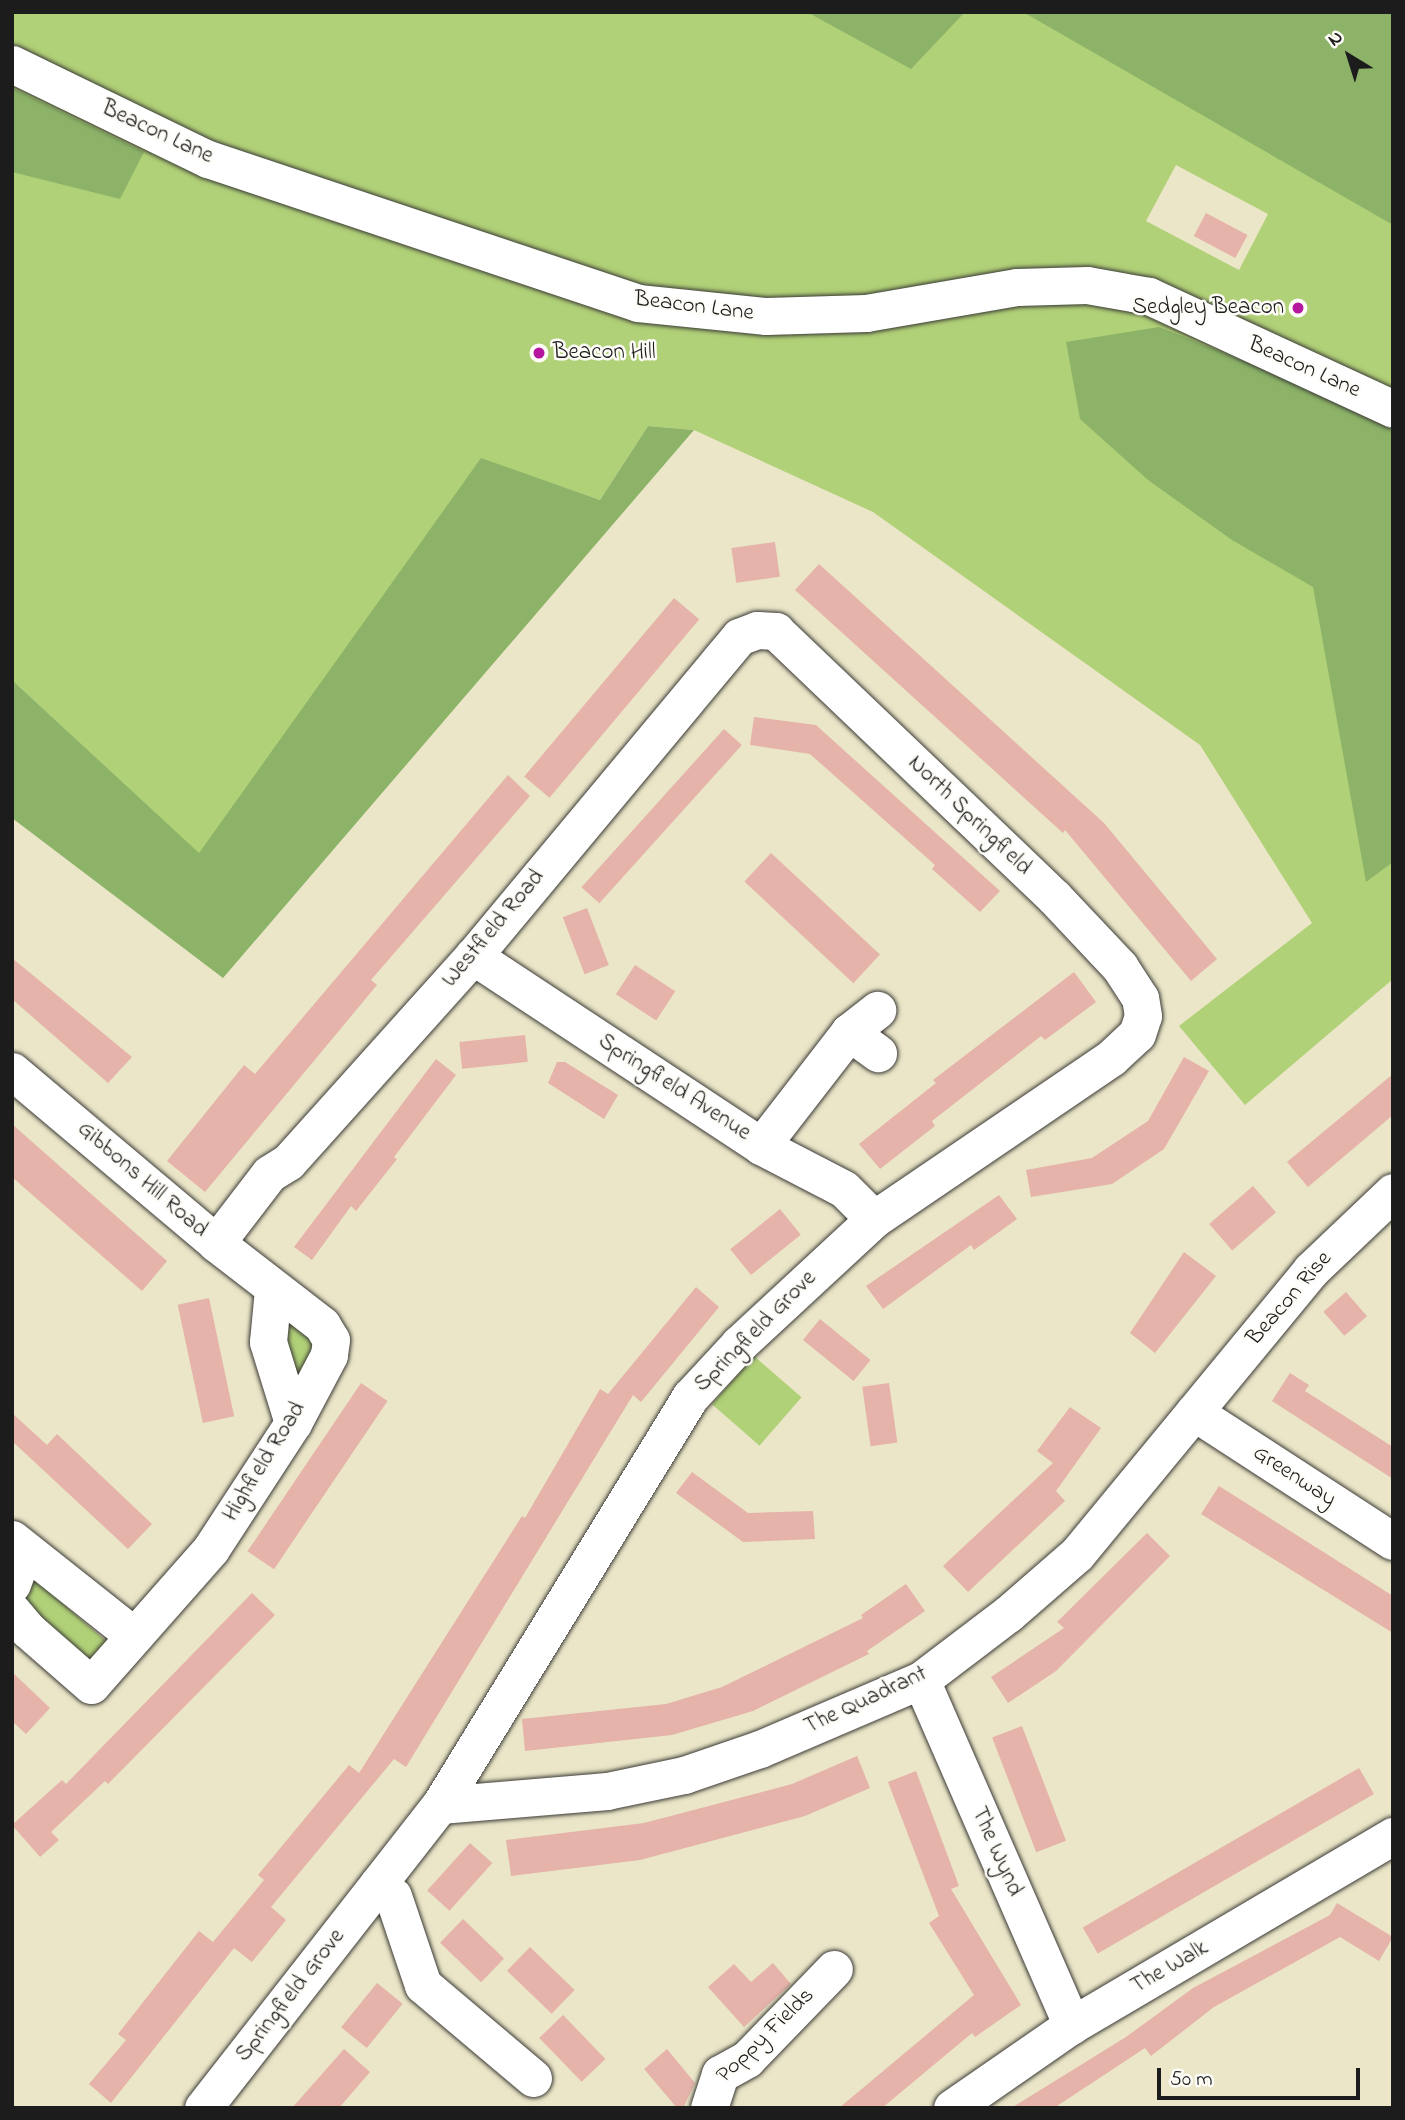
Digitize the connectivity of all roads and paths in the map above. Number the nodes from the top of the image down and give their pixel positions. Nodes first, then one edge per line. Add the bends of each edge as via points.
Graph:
1 (12, 64) edge
2 (1393, 409) edge
3 (776, 631) joint
4 (472, 956) junction
5 (1143, 1016) joint
6 (868, 1032) dead end
7 (12, 1071) edge
8 (761, 1146) junction
9 (1393, 1192) edge
10 (874, 1219) junction
11 (216, 1243) junction
12 (273, 1289) junction
13 (1194, 1412) junction
14 (293, 1423) junction
15 (1393, 1541) edge
16 (16, 1558) edge
17 (12, 1611) edge
18 (133, 1635) junction
19 (921, 1680) junction
20 (440, 1805) junction
21 (1393, 1836) edge
22 (378, 1884) junction
23 (834, 1969) dead end
24 (1072, 2025) junction
25 (533, 2078) dead end
26 (203, 2108) edge
27 (709, 2108) edge
28 (952, 2108) edge

1 - 2 street, Beacon Lane via 208,159 638,303 791,316 866,313 1017,287 1087,285 1149,296
3 - 4 street, Westfield Road via 757,630 739,637
3 - 5 street, North Springfield via 1054,897 1120,967 1140,998
4 - 8 street, Springfield Avenue
4 - 11 street, Westfield Road via 288,1162 269,1174
5 - 10 street, Springfield Grove via 1137,1034 1111,1059
6 - 8 street
7 - 11 street, Gibbons Hill Road
8 - 10 street, Springfield Avenue via 844,1189
9 - 13 street, Beacon Rise via 1311,1270
10 - 20 street, Springfield Grove via 739,1344 690,1397
11 - 12 street, Gibbons Hill Road
12 - 14 street via 268,1342
12 - 14 street, Highfield Road via 322,1325 331,1340 329,1355
13 - 15 street, Greenway
13 - 19 street, The Quadrant via 1077,1554 1009,1614
14 - 18 street, Highfield Road via 211,1549
16 - 18 street
17 - 18 street, Highfield Road via 27,1630 91,1685
19 - 20 street, The Quadrant via 760,1749 684,1775 607,1791
19 - 24 street, The Wynd
20 - 22 street, Springfield Grove
21 - 24 street, The Walk
22 - 25 street via 393,1896 423,1984
22 - 26 street, Springfield Grove
23 - 27 street, Poppy Fields via 747,2059 720,2074
24 - 28 street, The Walk

